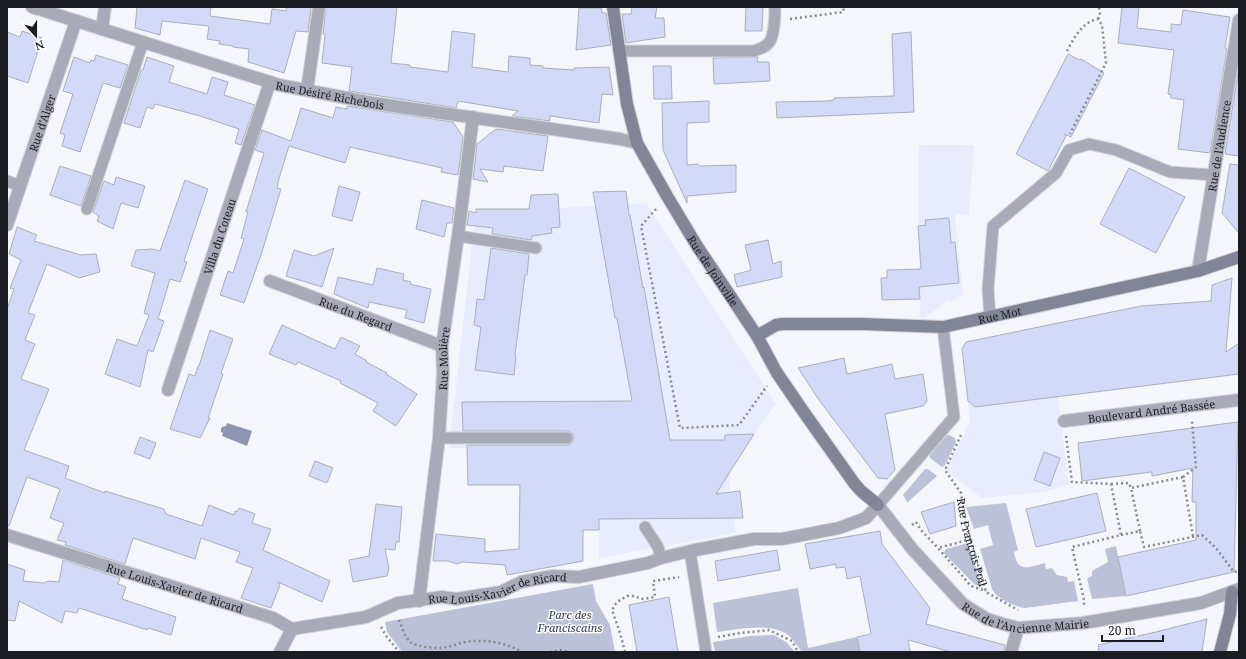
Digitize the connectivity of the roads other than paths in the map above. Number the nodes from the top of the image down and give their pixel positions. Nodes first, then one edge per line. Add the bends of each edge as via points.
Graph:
1 (32, 7) edge
2 (105, 7) edge
3 (319, 7) edge
4 (613, 7) edge
5 (775, 7) edge
6 (1239, 20) edge
7 (76, 21) junction
8 (102, 29) junction
9 (143, 42) junction
10 (619, 51) junction
11 (270, 82) junction
12 (307, 90) junction
13 (473, 117) junction
14 (638, 143) junction
15 (1213, 175) junction
16 (7, 181) edge
17 (20, 186) junction
18 (87, 209) dead end
19 (7, 225) edge
20 (458, 236) junction
21 (536, 248) dead end
22 (1239, 257) edge
23 (1198, 271) junction
24 (270, 281) dead end
25 (990, 317) junction
26 (943, 327) junction
27 (757, 336) junction
28 (442, 346) junction
29 (168, 390) dead end
30 (1239, 400) edge
31 (1064, 421) road end
32 (439, 438) junction
33 (567, 438) dead end
34 (878, 505) junction
35 (645, 527) dead end
36 (7, 535) edge
37 (690, 551) junction
38 (661, 558) junction
39 (1236, 590) edge
40 (419, 601) junction
41 (1018, 628) junction
42 (292, 629) junction
43 (280, 652) edge
44 (706, 652) edge
45 (1011, 652) edge
46 (1220, 652) edge

1 - 7 street, Rue Désiré Richebois
2 - 8 street
3 - 12 street
4 - 10 street, Rue de Joinville
5 - 10 lane via 770,42 754,51
6 - 15 street, Rue de l'Audience
7 - 8 street, Rue Désiré Richebois
7 - 17 street, Rue d'Alger
8 - 9 street, Rue Désiré Richebois
9 - 11 street, Rue Désiré Richebois
9 - 18 lane
10 - 14 street, Rue de Joinville via 626,104
11 - 12 street, Rue Désiré Richebois
11 - 29 street, Villa du Coteau
12 - 13 street, Rue Désiré Richebois via 373,103
13 - 14 street, Rue Désiré Richebois
13 - 20 street, Rue Molière
14 - 27 street, Rue de Joinville via 697,246
15 - 23 street, Rue de l'Audience
15 - 25 lane via 1170,172 1116,150 1089,144 1069,150 1056,173 993,226 988,290
16 - 17 lane
17 - 19 street, Rue d'Alger
20 - 21 lane
20 - 28 street, Rue Molière
22 - 23 street, Rue Mot
23 - 25 street, Rue Mot
24 - 28 street, Rue du Regard
25 - 26 street, Rue Mot
26 - 27 street, Rue Mot via 782,324
26 - 34 lane, Rue Louis-Xavier de Ricard via 954,417
27 - 34 street, Rue de Joinville via 777,373 854,483
28 - 32 street, Rue Molière
30 - 31 street, Boulevard André Bassée
32 - 33 lane
32 - 40 street, Rue Molière
34 - 37 street, Rue Louis-Xavier de Ricard via 866,518 839,528 782,539 754,539
34 - 41 street, Rue de l'Ancienne Mairie via 913,550 963,604 987,619
35 - 38 lane via 658,547
36 - 42 street, Rue Louis-Xavier de Ricard via 273,618
37 - 38 street, Rue Louis-Xavier de Ricard
37 - 44 lane
38 - 40 street, Rue Louis-Xavier de Ricard via 579,577 554,576 521,582 501,592 456,599 442,597
39 - 41 street, Rue de l'Ancienne Mairie via 1201,603 1082,623
39 - 46 street
40 - 42 street, Rue Louis-Xavier de Ricard via 398,603 366,617
41 - 45 street
42 - 43 street

